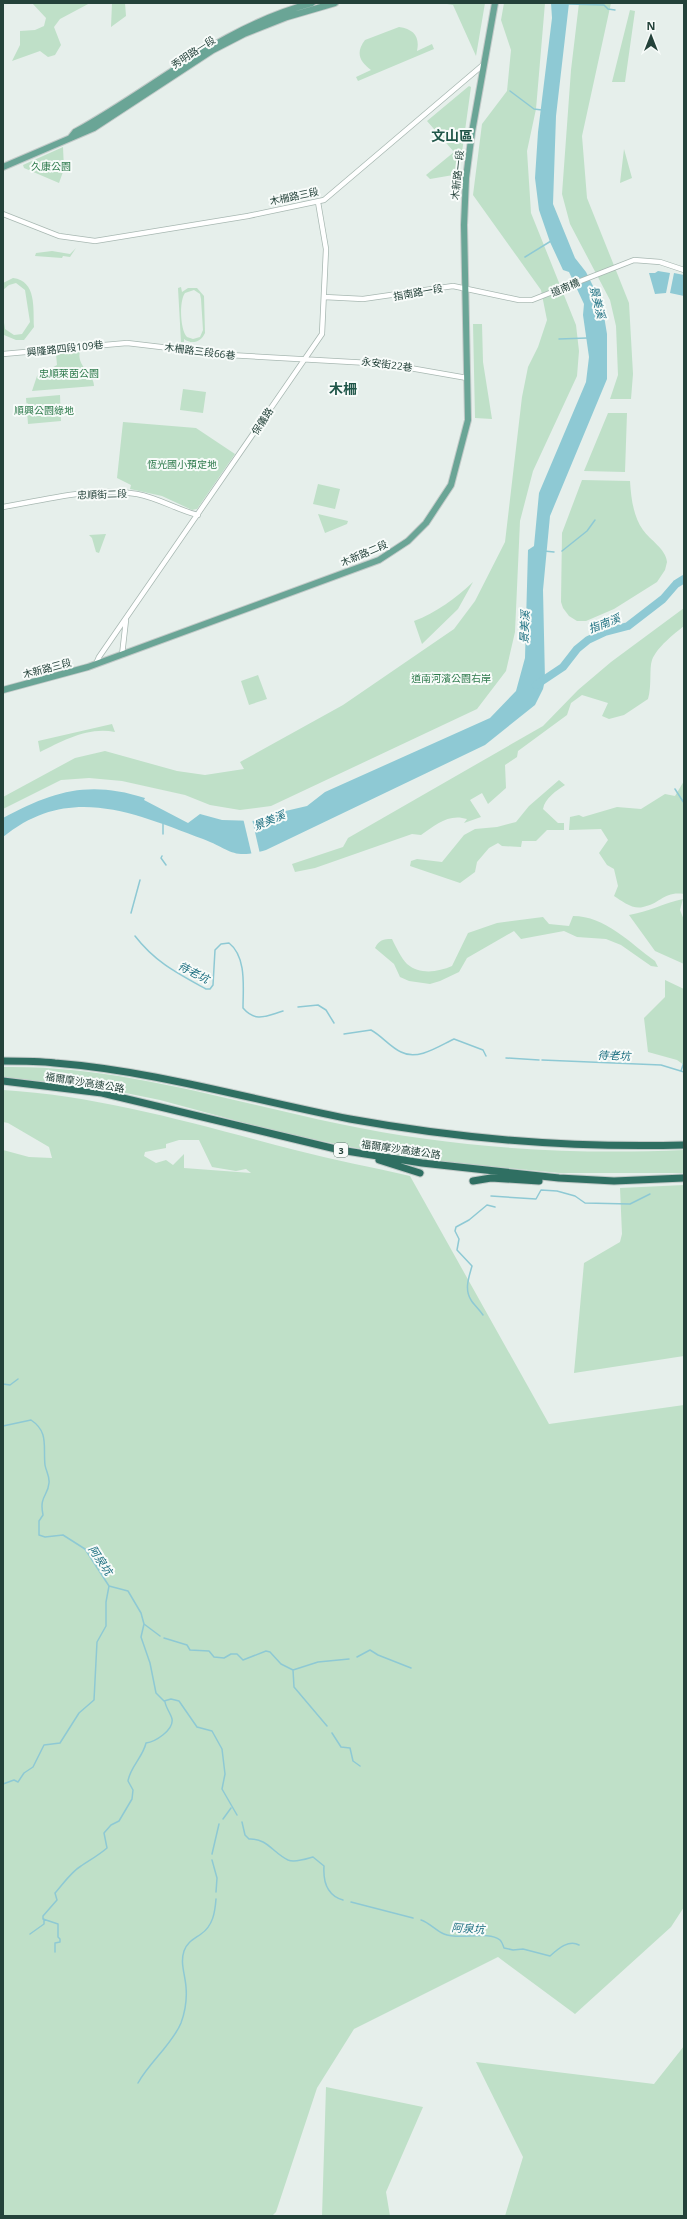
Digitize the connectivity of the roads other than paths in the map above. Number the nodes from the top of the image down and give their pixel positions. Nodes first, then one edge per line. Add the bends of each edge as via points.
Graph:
1 (312, 3) edge
2 (335, 3) edge
3 (495, 3) edge
4 (484, 64) junction
5 (72, 137) junction
6 (3, 166) edge
7 (318, 202) junction
8 (3, 214) edge
9 (684, 270) edge
10 (466, 289) junction
11 (324, 297) junction
12 (512, 297) joint
13 (127, 343) joint
14 (3, 354) edge
15 (306, 358) junction
16 (467, 378) junction
17 (3, 507) edge
18 (198, 515) junction
19 (126, 618) junction
20 (122, 655) junction
21 (96, 664) junction
22 (3, 690) edge
23 (3, 1061) edge
24 (3, 1081) edge
25 (684, 1145) edge
26 (340, 1150) junction
27 (420, 1173) dead end
28 (560, 1178) junction
29 (684, 1178) edge
30 (474, 1180) dead end

1 - 5 main road, 秀明路一段 via 256,22 210,46 115,110 75,132
2 - 5 main road, 秀明路一段 via 287,17 226,43 118,114
3 - 4 main road
4 - 7 street, 木柵路三段 via 327,198
4 - 10 main road, 木新路一段 via 466,178
5 - 6 main road, 秀明路一段
7 - 8 street, 木柵路三段 via 95,241 59,236
7 - 11 street, 保儀路 via 326,249
9 - 12 street, 道南橋 via 664,263 641,260 619,265 541,298 524,300
10 - 11 street, 指南路一段 via 444,287 363,299
10 - 12 street, 指南路一段
10 - 16 main road, 木新路二段
11 - 15 street, 保儀路 via 322,334
13 - 14 street, 興隆路四段109巷
13 - 15 street, 木柵路三段66巷 via 229,355
15 - 16 street, 永安街22巷 via 386,364
15 - 18 street, 保儀路
16 - 20 main road, 木新路二段 via 468,420 451,485 426,523 408,542 379,560
17 - 18 street, 忠順街二段 via 76,494 112,492 150,498
18 - 19 street, 保儀路
19 - 20 street
19 - 21 street, 保儀路
20 - 21 main road, 木新路二段
21 - 22 main road, 木新路三段
23 - 25 highway, 福爾摩沙高速公路 via 55,1063 122,1072 350,1119 438,1133 538,1144
24 - 26 highway, 福爾摩沙高速公路 / 3 via 102,1093
26 - 27 highway
26 - 28 highway, 福爾摩沙高速公路 / 3 via 422,1163
28 - 29 highway, 福爾摩沙高速公路 / 3 via 614,1181
28 - 30 highway via 549,1181 491,1178

